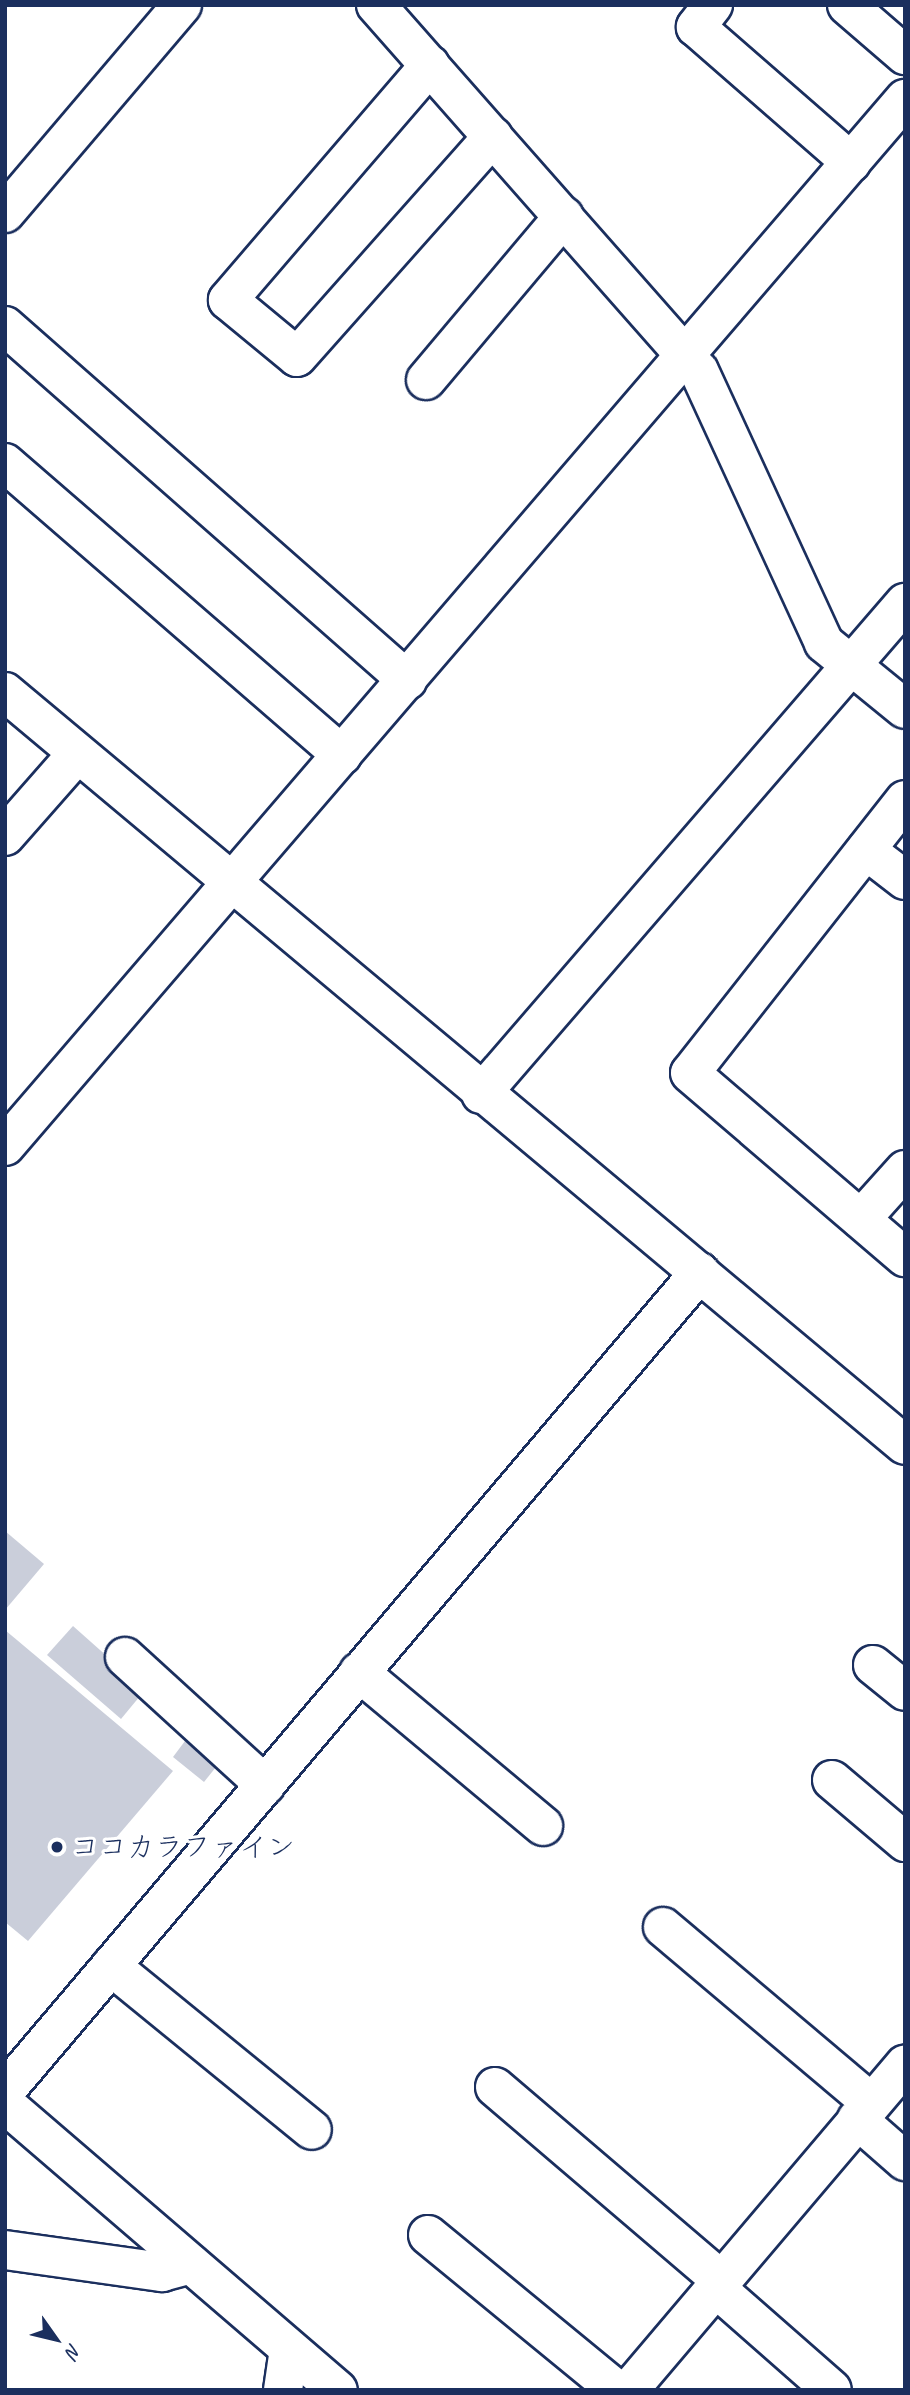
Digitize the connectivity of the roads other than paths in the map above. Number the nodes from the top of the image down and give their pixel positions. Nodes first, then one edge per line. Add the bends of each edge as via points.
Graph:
1 (183, 5) edge
2 (376, 5) edge
3 (713, 5) edge
4 (847, 5) edge
5 (905, 55) edge
6 (430, 65) junction
7 (905, 99) edge
8 (493, 136) junction
9 (851, 162) junction
10 (5, 213) edge
11 (564, 216) junction
12 (5, 326) edge
13 (687, 355) junction
14 (426, 380) dead end
15 (5, 463) edge
16 (905, 603) edge
17 (851, 665) junction
18 (407, 680) junction
19 (5, 692) edge
20 (905, 709) edge
21 (77, 754) junction
22 (342, 755) junction
23 (905, 800) edge
24 (5, 836) edge
25 (866, 849) junction
26 (905, 880) edge
27 (231, 885) junction
28 (481, 1094) junction
29 (5, 1146) edge
30 (905, 1170) edge
31 (860, 1219) junction
32 (905, 1256) edge
33 (700, 1272) junction
34 (905, 1445) edge
35 (125, 1657) dead end
36 (873, 1665) dead end
37 (359, 1672) junction
38 (905, 1691) edge
39 (832, 1780) dead end
40 (265, 1785) junction
41 (543, 1826) dead end
42 (905, 1842) edge
43 (663, 1927) dead end
44 (111, 1966) junction
45 (905, 2064) edge
46 (495, 2087) dead end
47 (5, 2091) edge
48 (5, 2105) edge
49 (864, 2111) junction
50 (312, 2130) dead end
51 (905, 2161) edge
52 (428, 2235) dead end
53 (5, 2250) edge
54 (191, 2264) junction
55 (719, 2284) junction
56 (289, 2349) junction
57 (283, 2390) edge
58 (338, 2390) edge
59 (617, 2390) edge
60 (629, 2390) edge
61 (832, 2390) edge

1 - 10 street
2 - 6 street
3 - 9 street via 696,27
4 - 5 street
6 - 8 street
6 - 8 street via 228,300 297,357
7 - 9 street
8 - 11 street
9 - 13 street
11 - 13 street
11 - 14 street
12 - 18 street
13 - 17 street via 824,643
13 - 18 street
15 - 22 street
16 - 17 street
17 - 20 street
17 - 28 street
18 - 22 street
19 - 21 street
21 - 24 street
21 - 27 street
22 - 27 street
23 - 25 street
25 - 26 street
25 - 31 street via 690,1073
27 - 28 street
27 - 29 street
28 - 33 street
30 - 31 street
31 - 32 street
33 - 34 street
33 - 37 street
35 - 40 street
36 - 38 street
37 - 40 street
37 - 41 street
39 - 42 street
40 - 44 street
43 - 49 street
44 - 47 street
44 - 50 street
45 - 49 street
46 - 55 street
48 - 54 street
49 - 51 street
49 - 55 street
52 - 59 street
53 - 54 street via 162,2272
54 - 56 street
55 - 60 street
55 - 61 street
56 - 57 street
56 - 58 street

